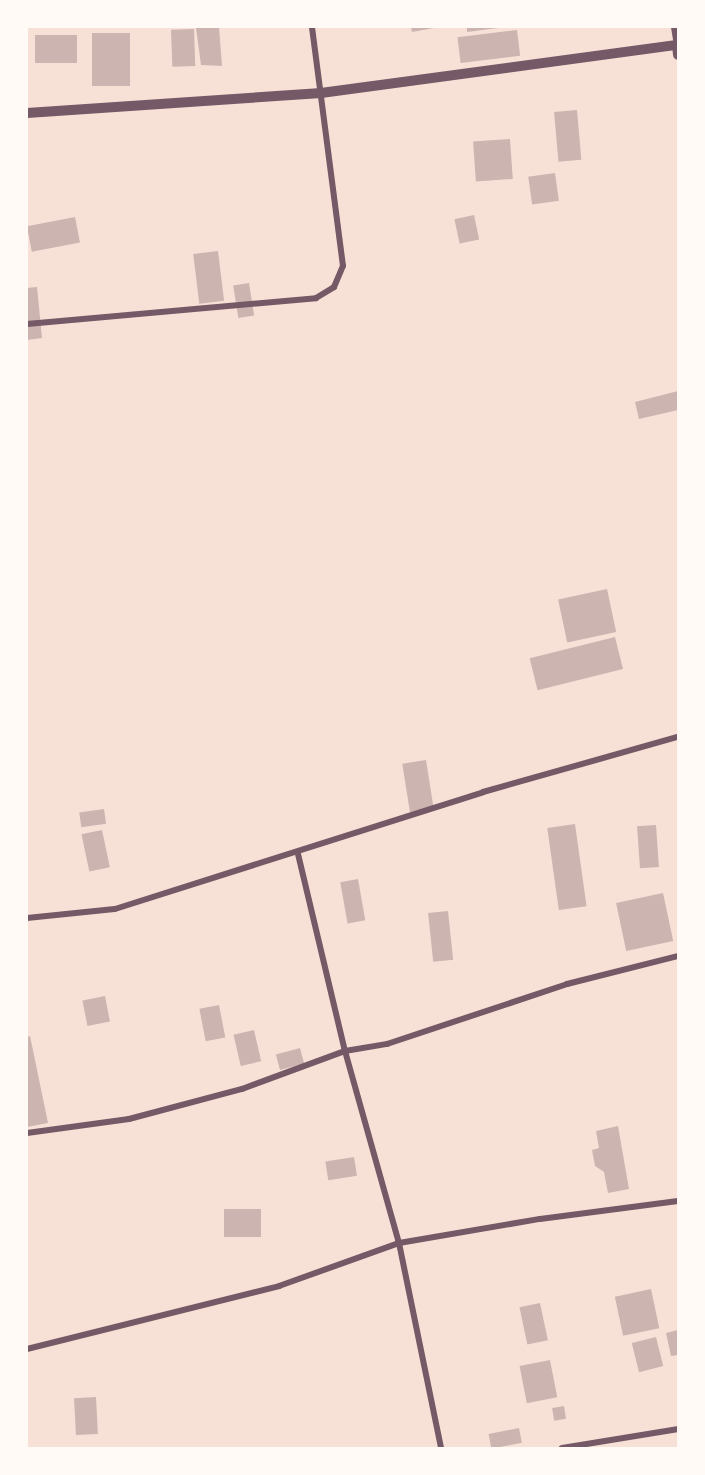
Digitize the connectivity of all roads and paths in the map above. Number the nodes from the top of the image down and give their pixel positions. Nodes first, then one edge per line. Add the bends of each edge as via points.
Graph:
1 (312, 27) edge
2 (674, 27) edge
3 (677, 50) edge
4 (321, 93) junction
5 (27, 113) edge
6 (27, 324) edge
7 (678, 737) edge
8 (298, 854) junction
9 (27, 918) edge
10 (678, 956) edge
11 (345, 1051) junction
12 (27, 1133) edge
13 (678, 1201) edge
14 (399, 1243) junction
15 (27, 1349) edge
16 (678, 1429) edge
17 (441, 1448) edge
18 (562, 1448) edge

1 - 4 street
2 - 3 street
3 - 4 street
4 - 5 street
4 - 6 street via 343,266 334,287 316,298
7 - 8 street via 483,792
8 - 9 street via 115,909
8 - 11 street
10 - 11 street via 556,987 387,1044
11 - 12 street via 242,1089 129,1119
11 - 14 street
13 - 14 street
14 - 15 street via 279,1286
14 - 17 street
16 - 18 street

